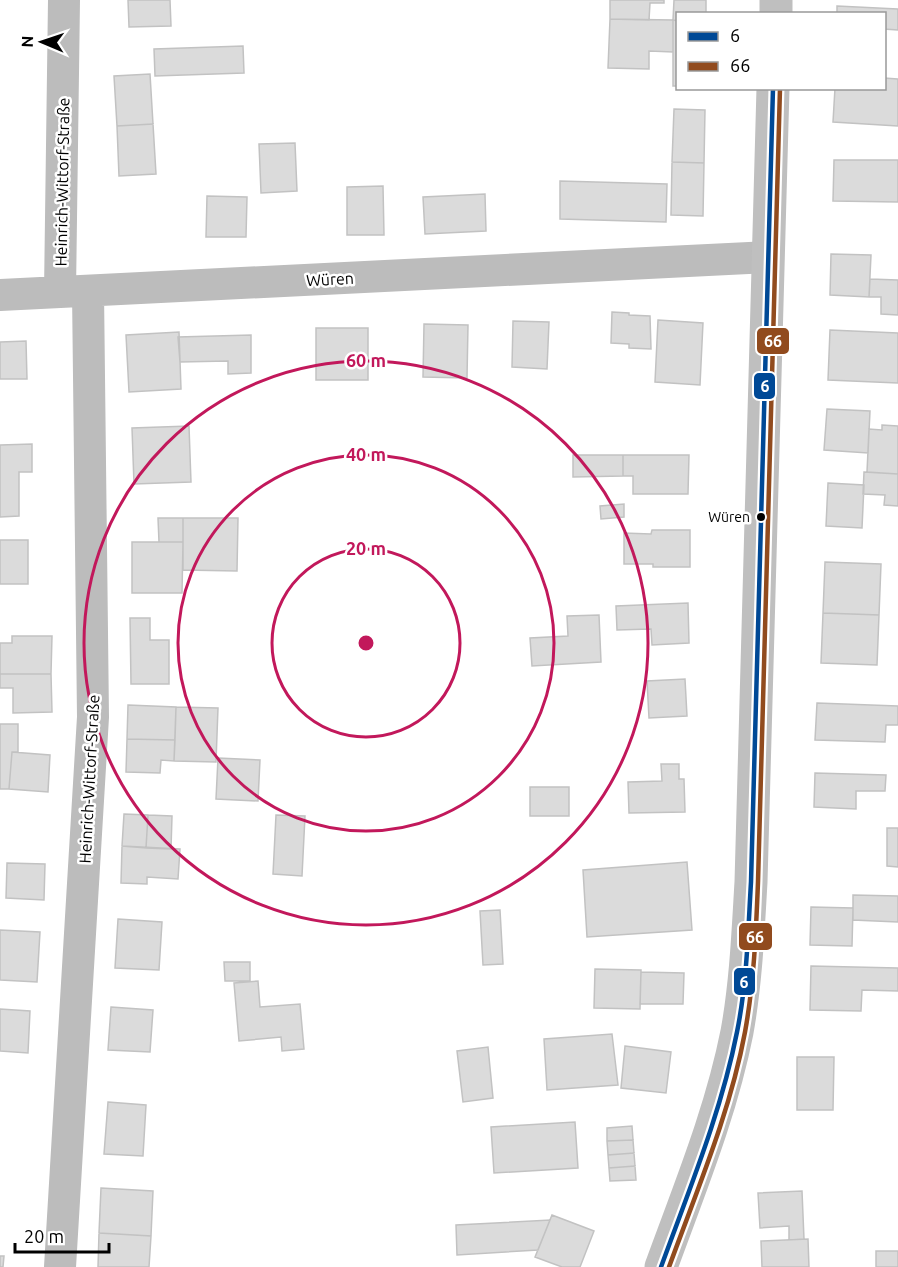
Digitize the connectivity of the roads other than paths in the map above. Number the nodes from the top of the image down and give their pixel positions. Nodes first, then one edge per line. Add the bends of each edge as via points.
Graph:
1 (64, 0) edge
2 (773, 90) edge
3 (768, 257) junction
4 (74, 291) junction
5 (0, 295) edge
6 (60, 1267) edge
7 (661, 1267) edge

1 - 4 street, Heinrich-Wittorf-Straße
2 - 3 street
3 - 4 street, Würen
3 - 7 street via 746,973 722,1093
4 - 5 street, Würen
4 - 6 street, Heinrich-Wittorf-Straße via 93,717

